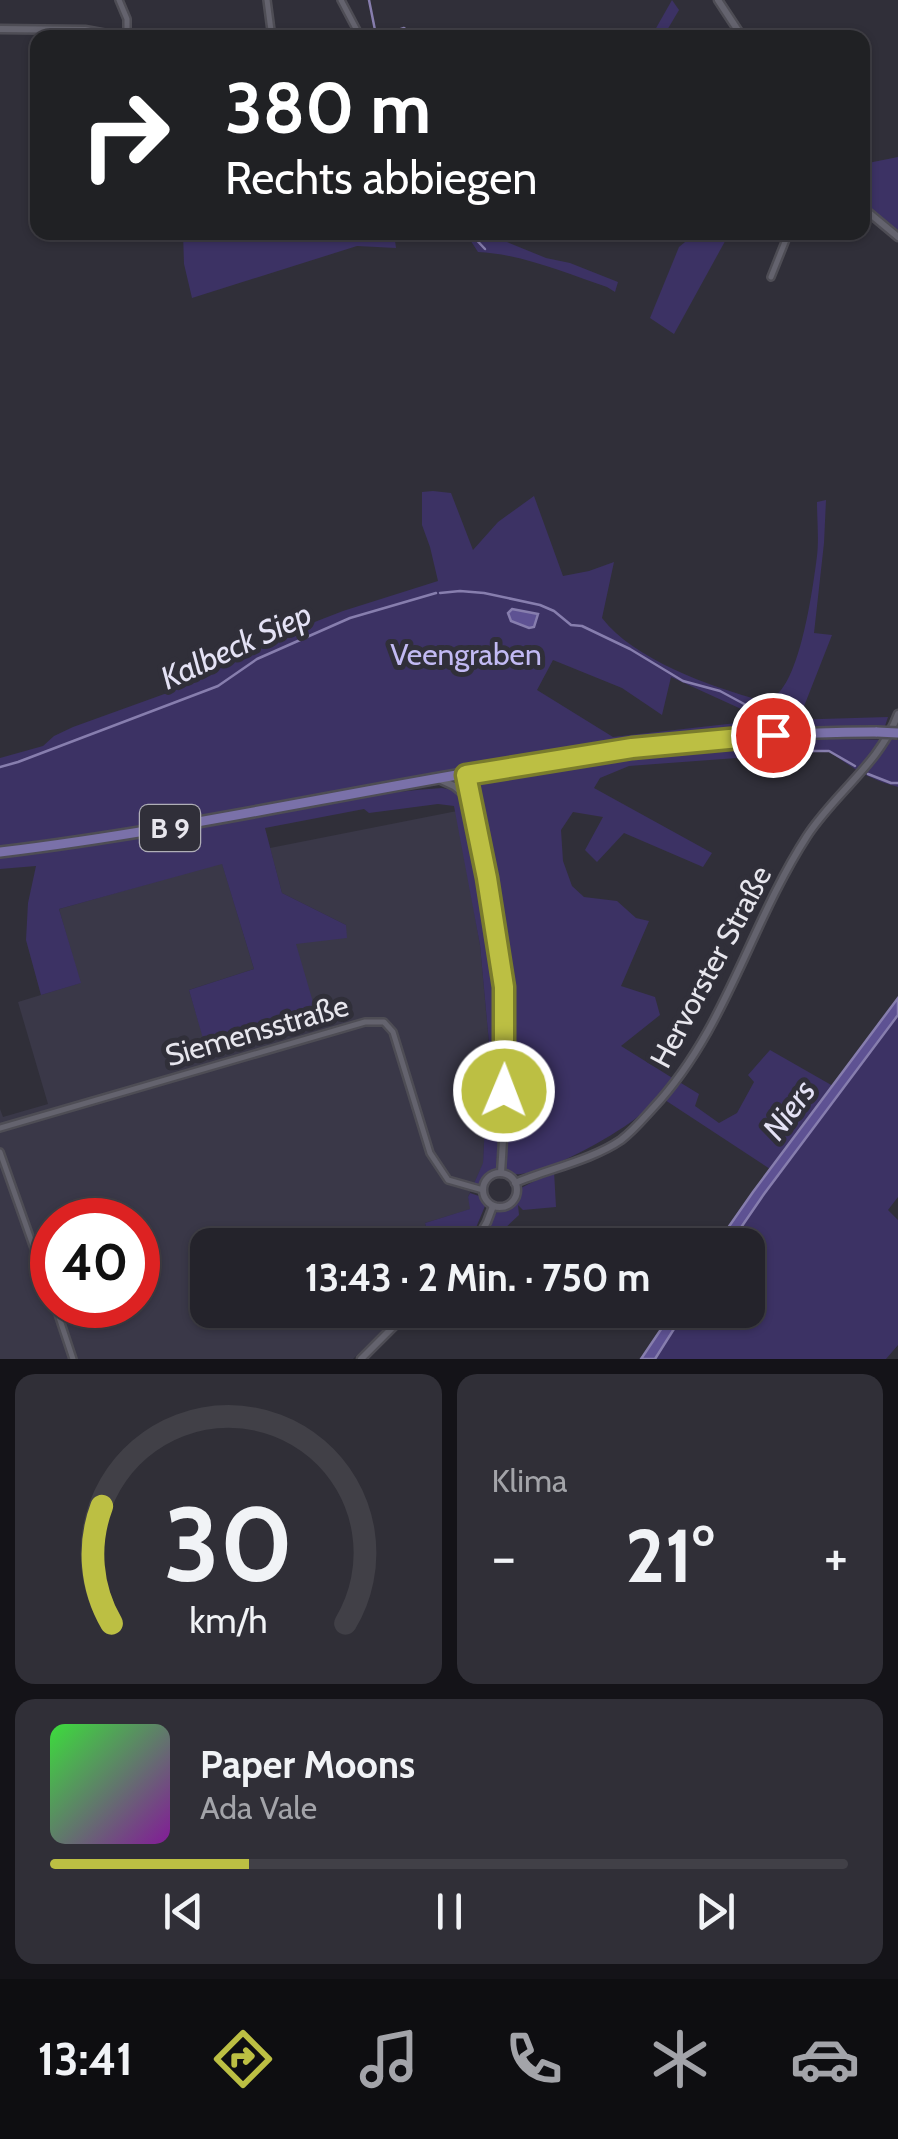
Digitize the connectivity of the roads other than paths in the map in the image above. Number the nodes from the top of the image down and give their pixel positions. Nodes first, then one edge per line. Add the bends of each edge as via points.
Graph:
1 (120, 0) edge
2 (267, 0) edge
3 (342, 0) edge
4 (718, 0) edge
5 (0, 29) edge
6 (86, 30) edge
7 (128, 30) edge
8 (271, 30) edge
9 (357, 30) edge
10 (738, 30) edge
11 (870, 216) edge
12 (898, 237) edge
13 (786, 240) edge
14 (771, 277) dead end
15 (898, 714) edge
16 (898, 732) edge
17 (466, 775) junction
18 (440, 780) junction
19 (471, 800) junction
20 (0, 852) edge
21 (0, 1128) edge
22 (0, 1152) edge
23 (501, 1174) junction
24 (515, 1183) junction
25 (483, 1190) junction
26 (492, 1206) junction
27 (484, 1228) edge
28 (30, 1235) edge
29 (63, 1328) edge
30 (392, 1328) edge
31 (74, 1359) edge
32 (361, 1359) edge

1 - 7 street
2 - 8 street
3 - 9 street
4 - 10 street
5 - 6 street
11 - 12 street
13 - 14 street
15 - 24 street, Hervorster Straße via 868,764 808,836 703,1043 672,1088 620,1140
16 - 17 main road, B 9, bridge via 688,741
17 - 18 main road, B 9
17 - 19 street
18 - 19 street
18 - 20 main road, B 9
19 - 23 street via 504,987
21 - 25 street, Siemensstraße via 384,1022 393,1032 430,1153 448,1180
22 - 28 street
23 - 24 street
23 - 25 street via 492,1175
24 - 26 street via 512,1203
25 - 26 street
26 - 27 street
29 - 31 street
30 - 32 street

